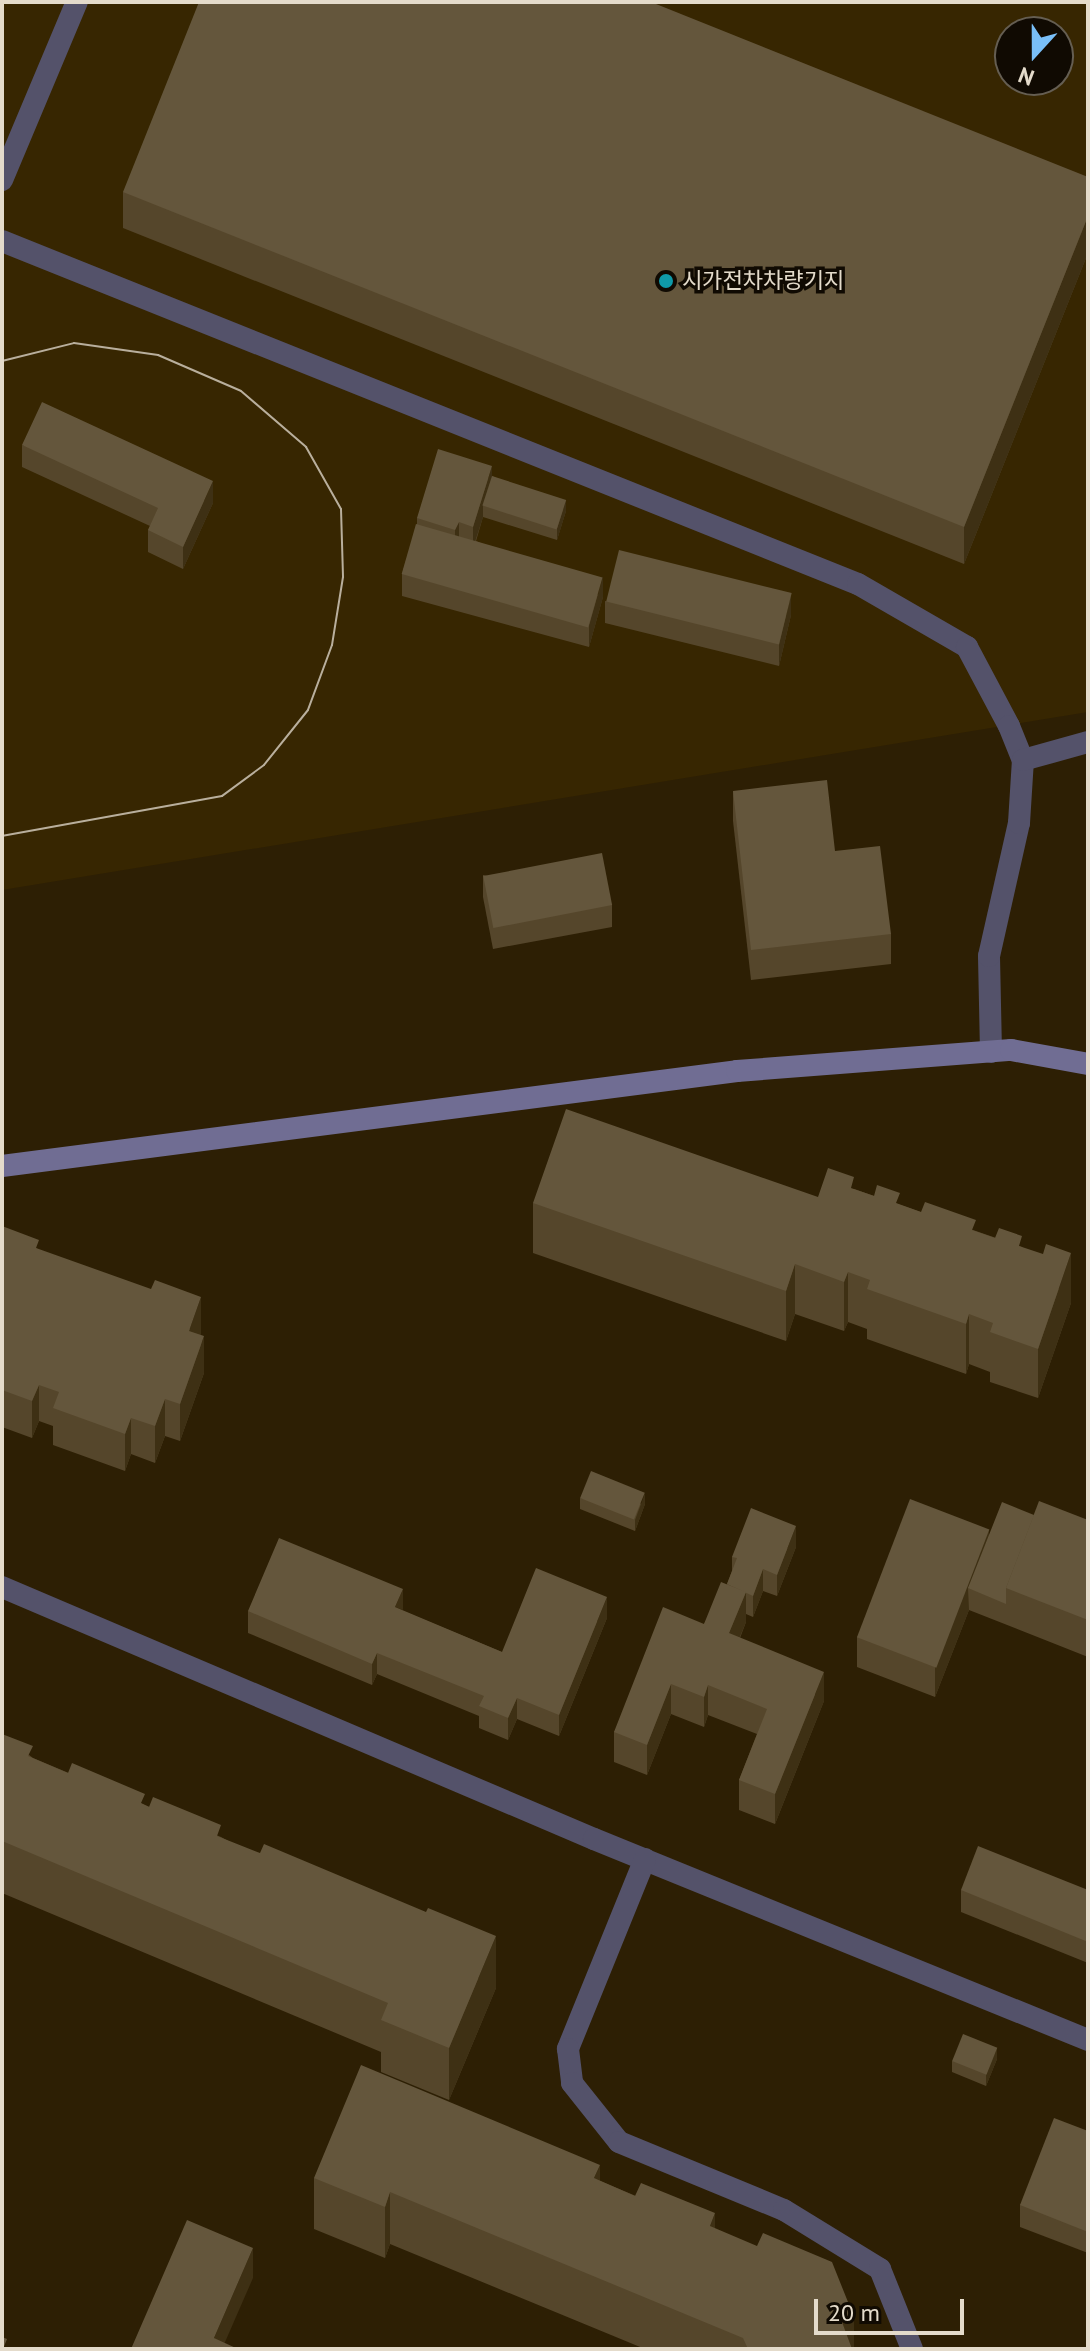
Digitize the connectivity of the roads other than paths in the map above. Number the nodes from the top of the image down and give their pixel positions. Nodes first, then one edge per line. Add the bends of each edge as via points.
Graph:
1 (77, 2) edge
2 (2, 180) edge
3 (2, 241) edge
4 (1088, 742) edge
5 (1023, 760) junction
6 (991, 1052) junction
7 (1088, 1064) edge
8 (2, 1166) edge
9 (2, 1587) edge
10 (645, 1859) junction
11 (1088, 2040) edge
12 (912, 2349) edge

1 - 2 street
3 - 5 street via 858,584 967,647
4 - 5 street
5 - 6 street via 1019,823 989,956
6 - 7 main road via 1011,1050
6 - 8 main road via 737,1071
9 - 10 street
10 - 11 street
10 - 12 street via 568,2049 572,2083 619,2142 784,2210 880,2269

